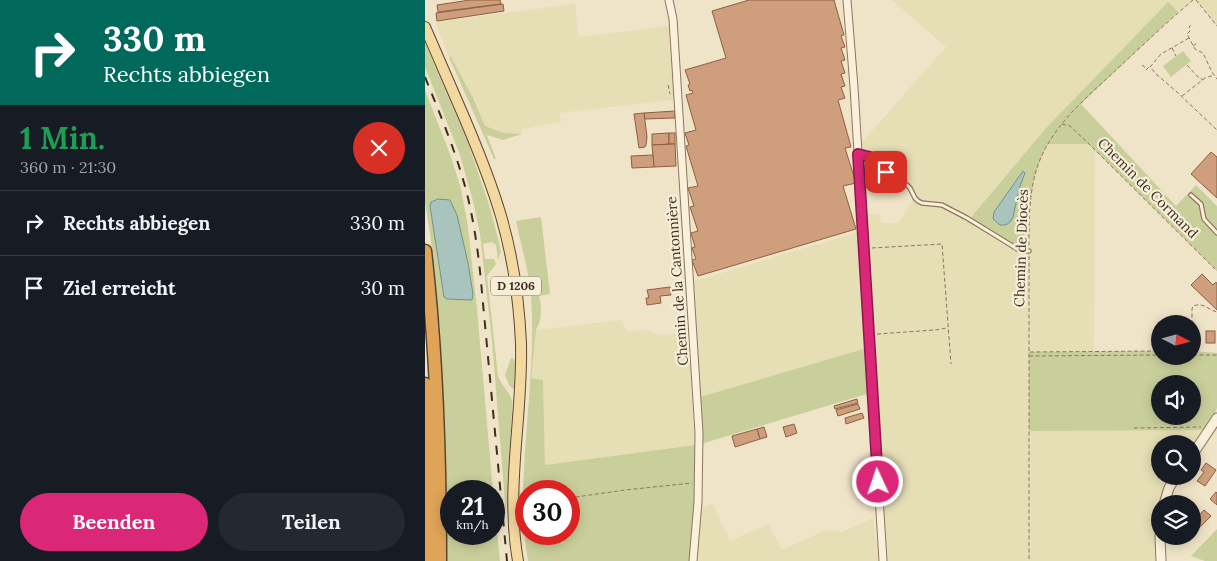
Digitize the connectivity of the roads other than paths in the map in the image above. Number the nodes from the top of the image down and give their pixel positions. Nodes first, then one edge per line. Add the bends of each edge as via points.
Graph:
1 (669, 0) edge
2 (847, 0) edge
3 (425, 27) edge
4 (858, 154) junction
5 (1191, 195) dead end
6 (1217, 233) edge
7 (1029, 250) road end
8 (425, 251) edge
9 (425, 384) edge
10 (1217, 418) edge
11 (1201, 443) edge
12 (1160, 545) edge
13 (429, 561) edge
14 (440, 561) edge
15 (518, 561) edge
16 (693, 561) edge
17 (883, 561) edge
18 (1161, 561) edge

1 - 16 street, Chemin de la Cantonnière via 699,433
2 - 4 street
3 - 15 main road, D 1206 via 491,186 513,267 521,344 513,500 513,534
4 - 7 lane via 870,157 907,185 918,201 941,205 1019,250
4 - 17 street
5 - 6 lane via 1201,204 1204,220
8 - 14 highway via 437,390
9 - 13 highway
10 - 11 street
12 - 18 street

